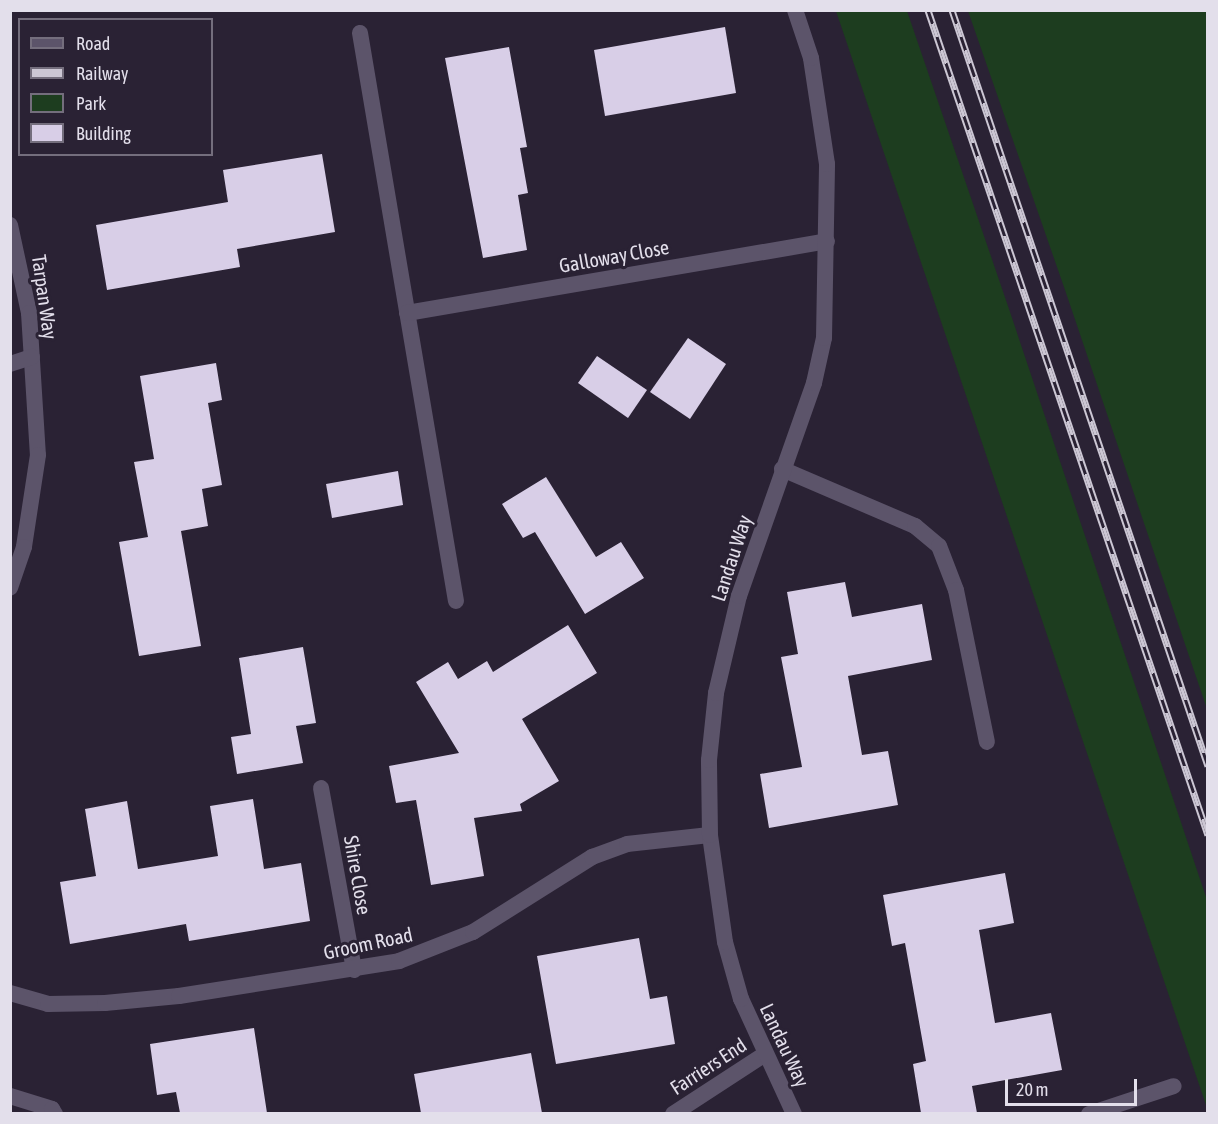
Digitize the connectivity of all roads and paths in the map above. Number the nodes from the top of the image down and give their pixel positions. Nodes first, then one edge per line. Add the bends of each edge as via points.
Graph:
1 (795, 10) edge
2 (360, 33) dead end
3 (10, 225) edge
4 (827, 241) junction
5 (407, 313) junction
6 (32, 357) junction
7 (10, 364) edge
8 (782, 469) junction
9 (10, 588) edge
10 (456, 601) dead end
11 (987, 742) dead end
12 (321, 788) dead end
13 (710, 835) junction
14 (354, 970) junction
15 (10, 993) edge
16 (765, 1054) junction
17 (1174, 1086) dead end
18 (10, 1096) edge
19 (54, 1113) edge
20 (673, 1113) edge
21 (794, 1113) edge
22 (1089, 1113) edge

1 - 4 street, Landau Way via 811,58 821,109 827,164
2 - 5 street
3 - 6 street, Tarpan Way via 29,313
4 - 5 street, Galloway Close
4 - 8 street, Landau Way via 824,338 814,383
5 - 10 street
6 - 7 street
6 - 9 street, Tarpan Way via 37,412 35,490 24,548
8 - 11 street via 915,526 939,546 956,590
8 - 13 street, Landau Way via 739,596 716,693 709,760
12 - 14 street, Shire Close
13 - 14 street, Groom Road via 627,844 592,857 473,932 399,961
13 - 16 street, Landau Way via 725,942 741,999
14 - 15 street, Groom Road via 105,1003 48,1004
16 - 20 street, Farriers End
16 - 21 street, Landau Way
17 - 22 street
18 - 19 street via 52,1109

